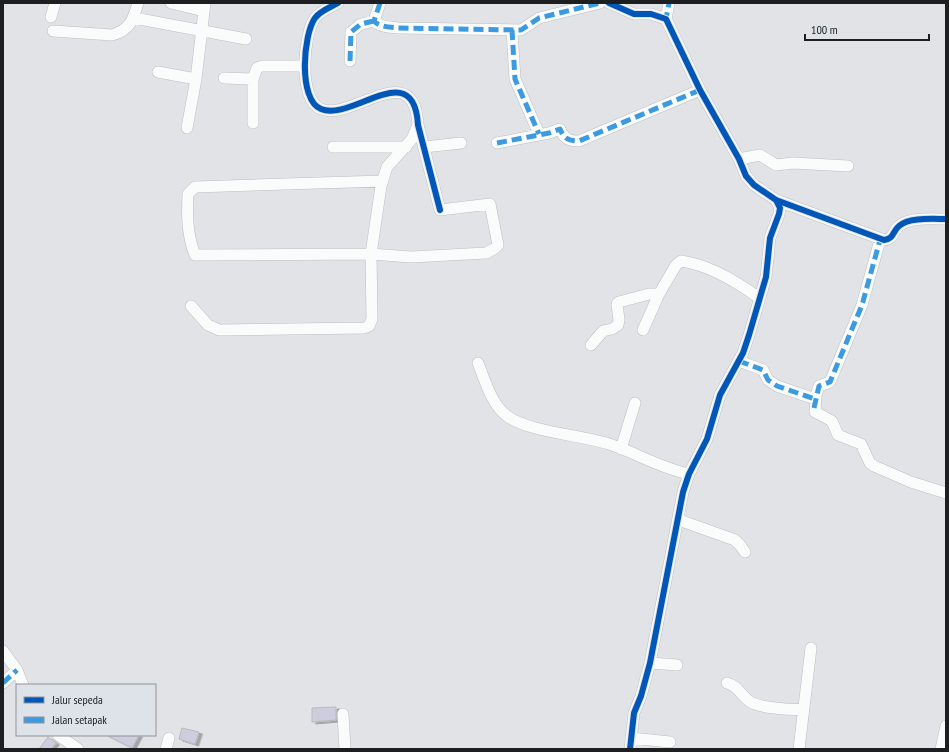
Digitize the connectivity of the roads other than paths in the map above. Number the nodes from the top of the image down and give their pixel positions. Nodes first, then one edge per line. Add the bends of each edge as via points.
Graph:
1 (55, 3) edge
2 (138, 3) edge
3 (171, 3) edge
4 (338, 3) edge
5 (380, 3) edge
6 (600, 3) edge
7 (609, 3) edge
8 (669, 3) edge
9 (205, 7) edge
10 (51, 16) dead end
11 (134, 18) junction
12 (666, 19) junction
13 (374, 21) junction
14 (202, 30) junction
15 (512, 30) junction
16 (53, 31) dead end
17 (246, 39) dead end
18 (350, 61) dead end
19 (305, 66) junction
20 (158, 72) dead end
21 (224, 78) dead end
22 (196, 79) junction
23 (253, 79) junction
24 (700, 90) junction
25 (253, 123) dead end
26 (418, 125) junction
27 (187, 128) dead end
28 (539, 134) junction
29 (461, 143) dead end
30 (497, 143) dead end
31 (333, 147) dead end
32 (406, 147) junction
33 (424, 147) junction
34 (739, 159) junction
35 (848, 166) dead end
36 (383, 181) junction
37 (776, 200) junction
38 (946, 220) edge
39 (880, 240) junction
40 (371, 254) junction
41 (659, 294) junction
42 (759, 298) junction
43 (191, 306) dead end
44 (643, 330) dead end
45 (591, 345) dead end
46 (739, 360) junction
47 (478, 363) dead end
48 (815, 399) junction
49 (635, 403) dead end
50 (621, 448) junction
51 (689, 474) junction
52 (946, 494) edge
53 (679, 520) junction
54 (745, 552) dead end
55 (811, 648) dead end
56 (3, 652) edge
57 (650, 663) junction
58 (677, 666) dead end
59 (17, 670) junction
60 (3, 683) edge
61 (727, 683) dead end
62 (23, 684) edge
63 (804, 710) junction
64 (343, 714) dead end
65 (946, 726) edge
66 (59, 736) edge
67 (670, 742) dead end
68 (630, 744) edge
69 (78, 749) edge
70 (345, 749) edge
71 (799, 749) edge
72 (941, 749) edge

1 - 10 street
2 - 11 street
3 - 9 street
4 - 19 street via 316,16 307,40
5 - 13 street
6 - 15 street via 539,18 525,29
7 - 12 street via 634,14 651,14
8 - 12 street
9 - 14 street
11 - 14 street
11 - 16 street via 126,29 112,35
12 - 24 street
13 - 15 street via 376,24 398,28
13 - 18 street via 361,24 351,32
14 - 17 street
14 - 22 street
15 - 28 street via 515,79
19 - 23 street via 262,66 257,68
19 - 26 street via 308,95 319,109 332,112 342,110 379,95 394,92 408,98 414,104 418,112
20 - 22 street
21 - 23 street
22 - 27 street
23 - 25 street
24 - 28 street via 579,141 566,139 560,129
24 - 34 street
26 - 32 street
26 - 33 street
28 - 30 street
29 - 33 street
31 - 32 street
32 - 36 street via 387,167
33 - 40 street via 440,210 490,204 498,245 486,253 412,257
34 - 35 street via 760,155 776,165 793,163
34 - 37 street via 750,181
36 - 40 street
36 - 40 street via 200,186 191,189 188,194 187,222 195,255
37 - 39 street
37 - 42 street via 780,208 779,214 770,238 766,277
38 - 39 street via 923,219 905,222 899,225 889,240
39 - 48 street via 862,305 830,382 819,386
40 - 43 street via 372,319 369,326 364,328 219,330 208,325
41 - 42 street via 681,261 727,278
41 - 44 street
41 - 45 street via 619,302 618,325 603,331
42 - 46 street
46 - 48 street via 763,370 768,380 778,386
46 - 51 street via 720,395 705,445
47 - 50 street via 499,409 508,416 535,427
48 - 52 street via 814,408 817,414 832,421 838,435 861,444 874,466
49 - 50 street
50 - 51 street via 670,470
51 - 53 street via 683,492
53 - 54 street via 735,540
53 - 57 street
55 - 63 street
56 - 59 street
57 - 58 street
57 - 68 street via 634,713
59 - 60 street
59 - 62 street
61 - 63 street via 736,686 748,700 756,704
63 - 71 street
64 - 70 street
65 - 72 street
66 - 69 street
67 - 68 street

